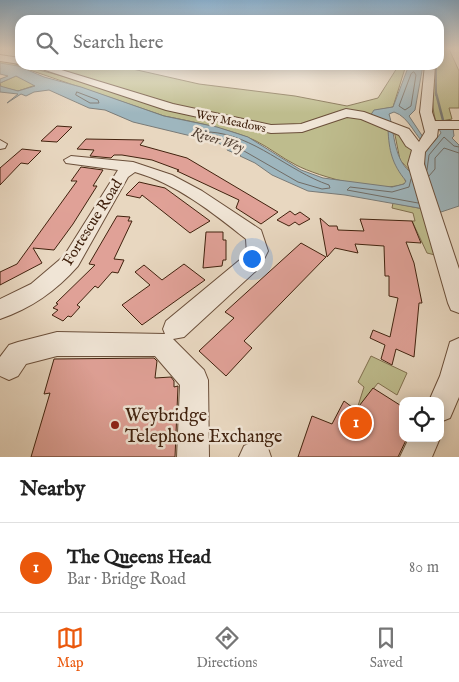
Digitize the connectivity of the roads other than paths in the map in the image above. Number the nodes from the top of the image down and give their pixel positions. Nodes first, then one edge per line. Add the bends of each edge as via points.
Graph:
1 (52, 70) edge
2 (430, 70) edge
3 (390, 126) joint
4 (441, 131) edge
5 (71, 160) dead end
6 (133, 167) junction
7 (456, 279) edge
8 (459, 303) edge
9 (0, 309) edge
10 (175, 329) dead end
11 (459, 350) edge
12 (9, 366) dead end
13 (444, 399) edge
14 (423, 442) edge
15 (193, 457) edge
16 (416, 457) edge

1 - 3 street, Wey Meadows via 170,107 271,129 302,128 346,114 364,116
2 - 4 street via 426,112
3 - 4 street, Wey Meadows via 404,132 411,143
4 - 7 street via 417,155 417,166
5 - 6 street, Fortescue Road
6 - 9 street, Fortescue Road via 122,174 60,273 28,296
6 - 10 street, Fortescue Road via 156,173 183,186 254,235 258,242 256,258 250,265
7 - 8 street
11 - 13 street
12 - 15 street via 18,354 57,344 161,344 194,380
14 - 16 street

